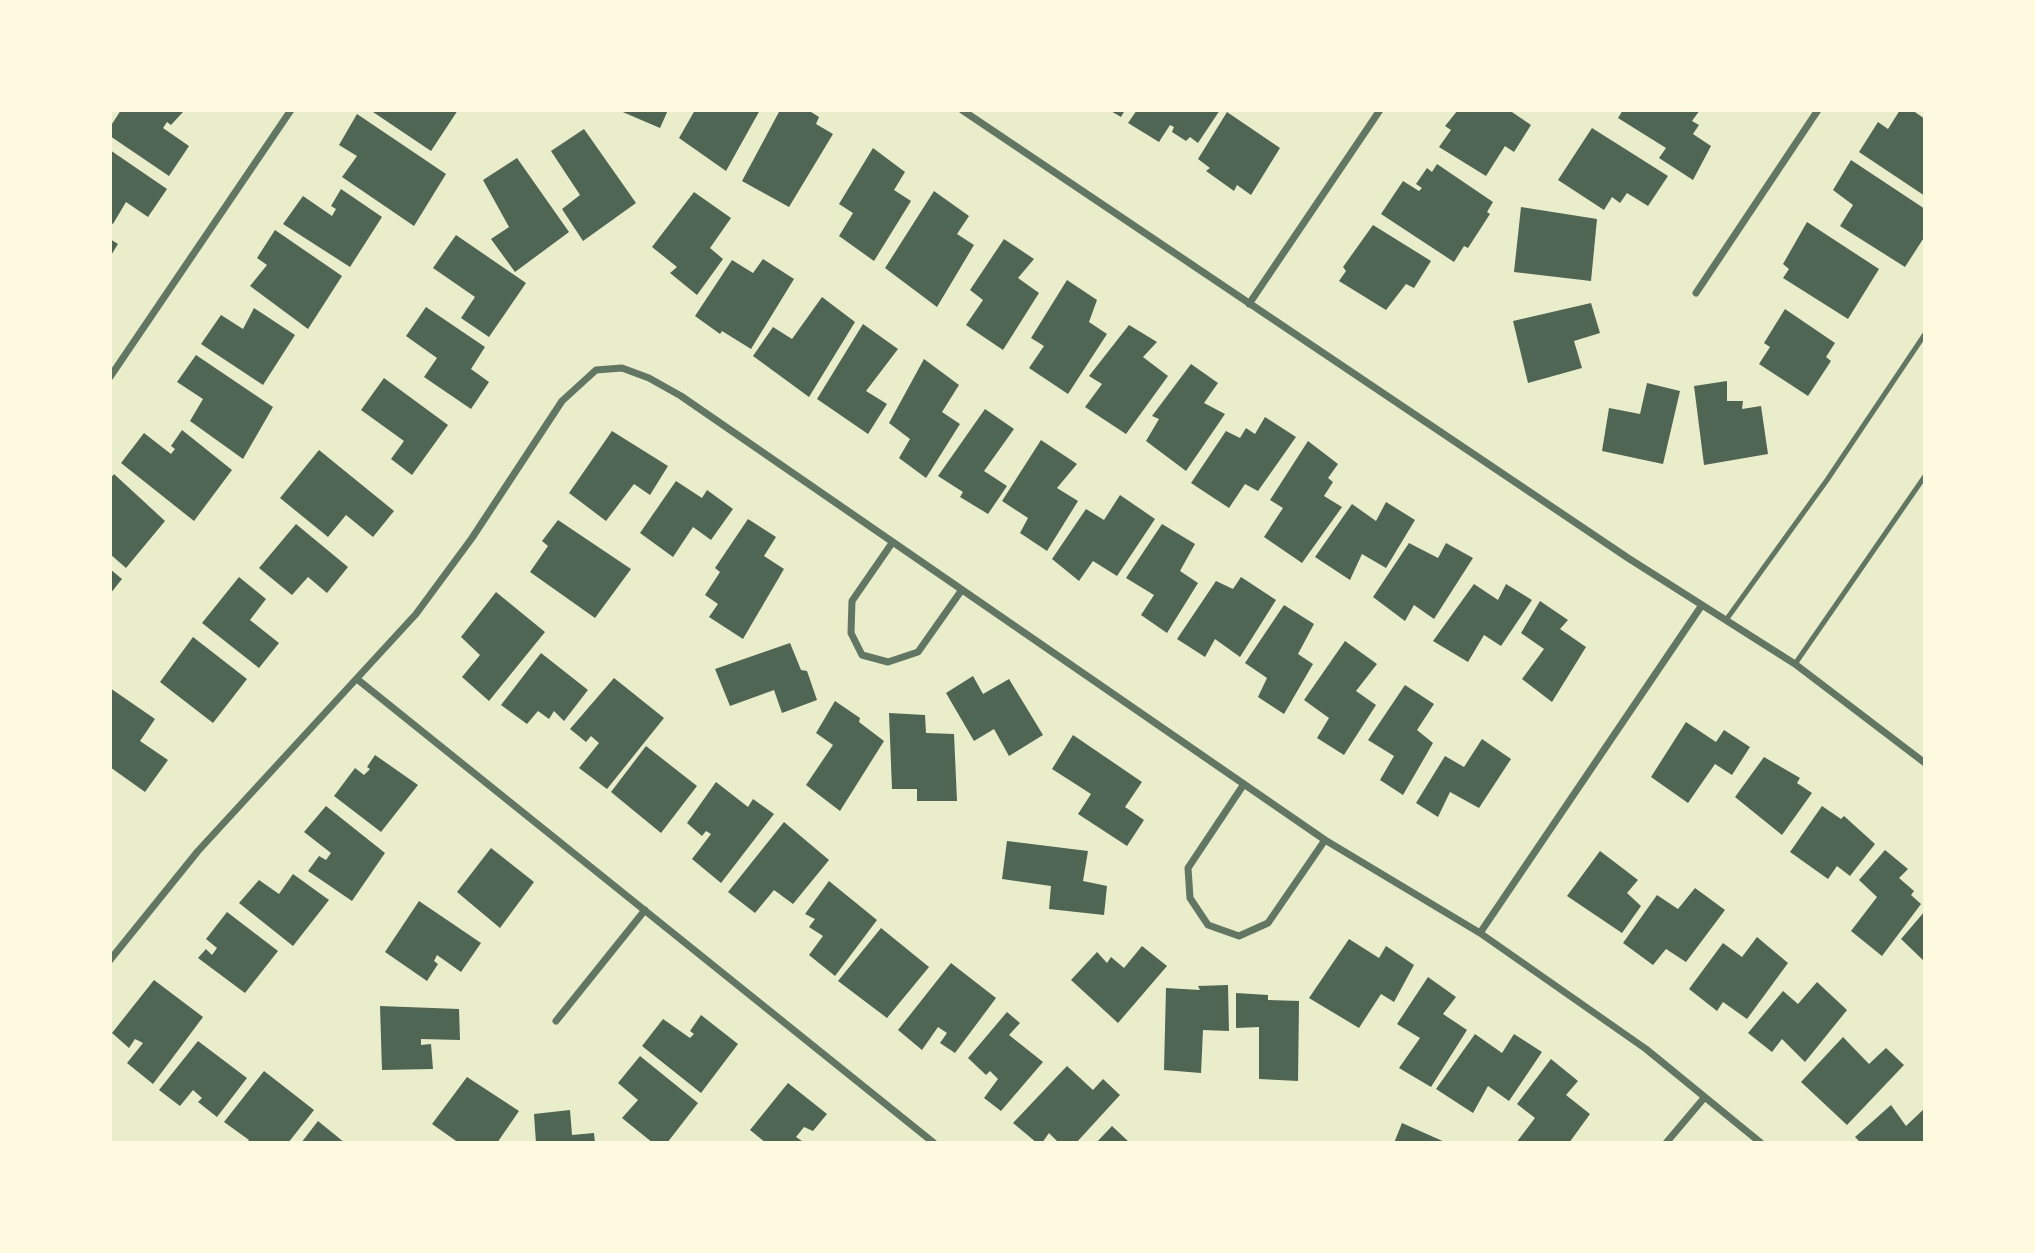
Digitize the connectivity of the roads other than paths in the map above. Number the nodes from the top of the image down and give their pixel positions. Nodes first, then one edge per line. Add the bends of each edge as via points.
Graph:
1 (291, 110) edge
2 (962, 110) edge
3 (1380, 110) edge
4 (1818, 110) edge
5 (1696, 293) dead end
6 (1249, 304) junction
7 (1925, 334) edge
8 (110, 377) edge
9 (1925, 476) edge
10 (892, 542) junction
11 (961, 590) junction
12 (1702, 605) junction
13 (1726, 620) junction
14 (1795, 664) junction
15 (357, 679) junction
16 (1925, 763) edge
17 (1244, 784) junction
18 (1325, 840) junction
19 (645, 910) junction
20 (1480, 933) junction
21 (110, 960) edge
22 (556, 1021) dead end
23 (1704, 1098) junction
24 (934, 1143) edge
25 (1666, 1143) edge
26 (1761, 1143) edge

1 - 8 street
2 - 6 street
3 - 6 street
4 - 5 street
6 - 12 street
7 - 13 lane
9 - 14 lane
10 - 11 street
10 - 11 street via 852,601 851,633 862,655 888,662 918,652
10 - 15 street via 649,377 608,367 596,370 562,401 456,560 416,614
11 - 17 street
12 - 13 street
12 - 20 street
13 - 14 street
14 - 16 street
15 - 19 street
15 - 21 street via 198,851
17 - 18 street
17 - 18 street via 1188,868 1189,898 1208,925 1239,936 1268,923
18 - 20 street
19 - 22 street
19 - 24 street
20 - 23 street via 1646,1049
23 - 25 street
23 - 26 street

